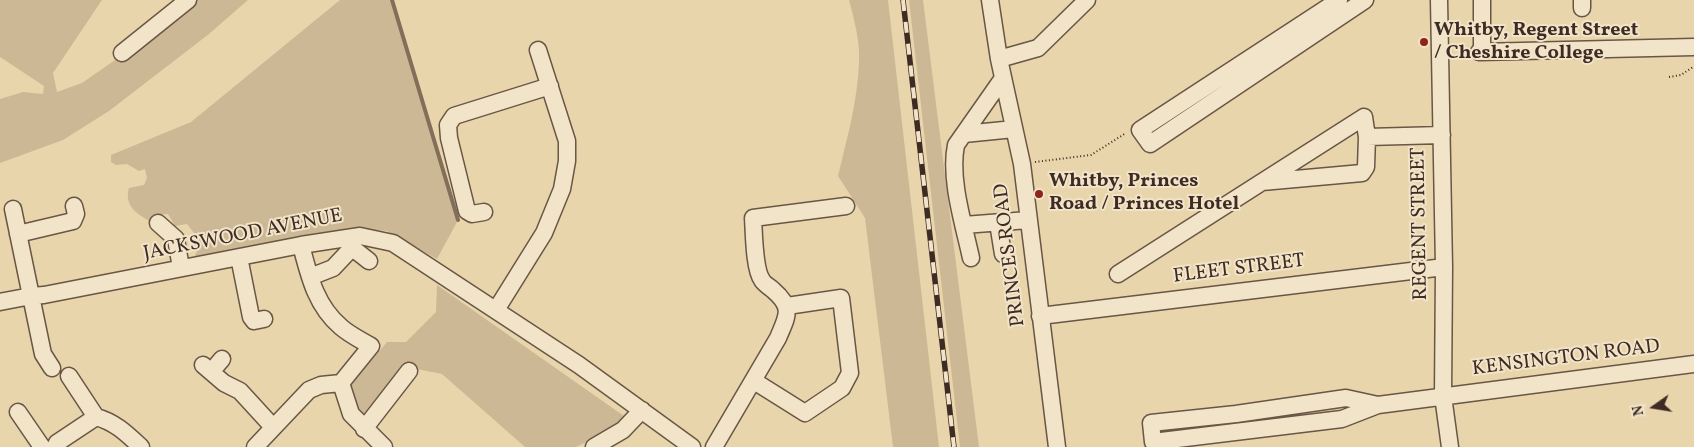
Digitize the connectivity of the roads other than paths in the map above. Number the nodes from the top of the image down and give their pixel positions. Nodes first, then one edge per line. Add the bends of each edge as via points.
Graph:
1 (188, 0) edge
2 (990, 0) edge
3 (1087, 0) edge
4 (1339, 0) edge
5 (1366, 0) edge
6 (1438, 0) edge
7 (1482, 0) edge
8 (1694, 46) edge
9 (538, 50) dead end
10 (122, 53) dead end
11 (999, 59) junction
12 (1246, 70) junction
13 (1003, 78) junction
14 (550, 86) junction
15 (1014, 129) junction
16 (1140, 130) road end
17 (964, 134) junction
18 (1442, 135) junction
19 (1367, 137) junction
20 (1262, 182) junction
21 (74, 206) dead end
22 (846, 206) dead end
23 (13, 210) dead end
24 (484, 212) dead end
25 (1028, 220) junction
26 (158, 223) dead end
27 (998, 223) junction
28 (964, 225) junction
29 (18, 234) junction
30 (301, 245) junction
31 (1003, 254) dead end
32 (239, 257) junction
33 (971, 258) dead end
34 (369, 261) dead end
35 (1444, 267) junction
36 (181, 268) junction
37 (1118, 274) dead end
38 (310, 277) junction
39 (32, 296) junction
40 (0, 302) edge
41 (787, 306) junction
42 (496, 310) junction
43 (1040, 316) junction
44 (264, 319) dead end
45 (222, 360) dead end
46 (1694, 364) edge
47 (52, 368) dead end
48 (408, 371) dead end
49 (69, 376) dead end
50 (754, 380) junction
51 (341, 383) junction
52 (1443, 396) junction
53 (1378, 405) junction
54 (642, 410) junction
55 (18, 412) dead end
56 (1236, 414) junction
57 (96, 417) junction
58 (273, 427) junction
59 (364, 429) junction
60 (1238, 432) junction
61 (42, 447) edge
62 (55, 447) edge
63 (141, 447) edge
64 (255, 447) edge
65 (384, 447) edge
66 (594, 447) edge
67 (692, 447) edge
68 (714, 447) edge
69 (1057, 447) edge
70 (1450, 447) edge

1 - 10 street
2 - 11 street, PRINCES ROAD
3 - 11 street via 1038,48
4 - 12 street
5 - 12 street
6 - 18 street, REGENT STREET
7 - 8 street via 1481,52
9 - 14 street
11 - 13 street, PRINCES ROAD
12 - 16 street via 1150,144
13 - 15 street, PRINCES ROAD
13 - 17 street
14 - 24 street via 454,116 448,125 468,211 472,214
14 - 42 street via 567,141 568,161 562,189 544,233
15 - 17 street
15 - 25 street, PRINCES ROAD via 1022,164
17 - 28 street via 956,145 954,156
18 - 19 street
18 - 35 street, REGENT STREET
19 - 20 street via 1366,168 1362,173
19 - 20 street via 1364,117
20 - 37 street
21 - 29 street via 76,214 73,221
22 - 41 street via 753,218 762,280
23 - 29 street
25 - 27 street
25 - 43 street, PRINCES ROAD
26 - 36 street via 176,239
27 - 28 street
27 - 31 street
28 - 33 street
29 - 39 street
30 - 32 street, JACKSWOOD AVENUE
30 - 38 street
30 - 42 street, JACKSWOOD AVENUE via 360,236 393,243
32 - 36 street, JACKSWOOD AVENUE
32 - 44 street via 251,317 254,321
34 - 38 street via 354,250 349,251 333,268
35 - 43 street, FLEET STREET
35 - 52 street, REGENT STREET
36 - 39 street, JACKSWOOD AVENUE
38 - 51 street via 326,312 342,328 371,346
39 - 40 street, JACKSWOOD AVENUE
39 - 47 street via 43,354
41 - 50 street via 786,320 778,338
41 - 50 street via 841,298 850,373 842,388 805,413
42 - 54 street, JACKSWOOD AVENUE
43 - 69 street, PRINCES ROAD
45 - 58 street via 207,368 224,383 240,391
46 - 52 street, KENSINGTON ROAD
48 - 59 street
49 - 57 street
50 - 68 street
51 - 58 street via 310,390
51 - 59 street via 351,414
52 - 53 street, KENSINGTON ROAD
52 - 70 street, REGENT STREET
53 - 56 street via 1346,398
53 - 60 street via 1342,419
54 - 66 street via 623,430
54 - 67 street, JACKSWOOD AVENUE
55 - 61 street
56 - 60 street
56 - 60 street via 1151,423 1153,442
57 - 62 street via 57,442
57 - 63 street via 118,426
58 - 64 street
59 - 65 street

